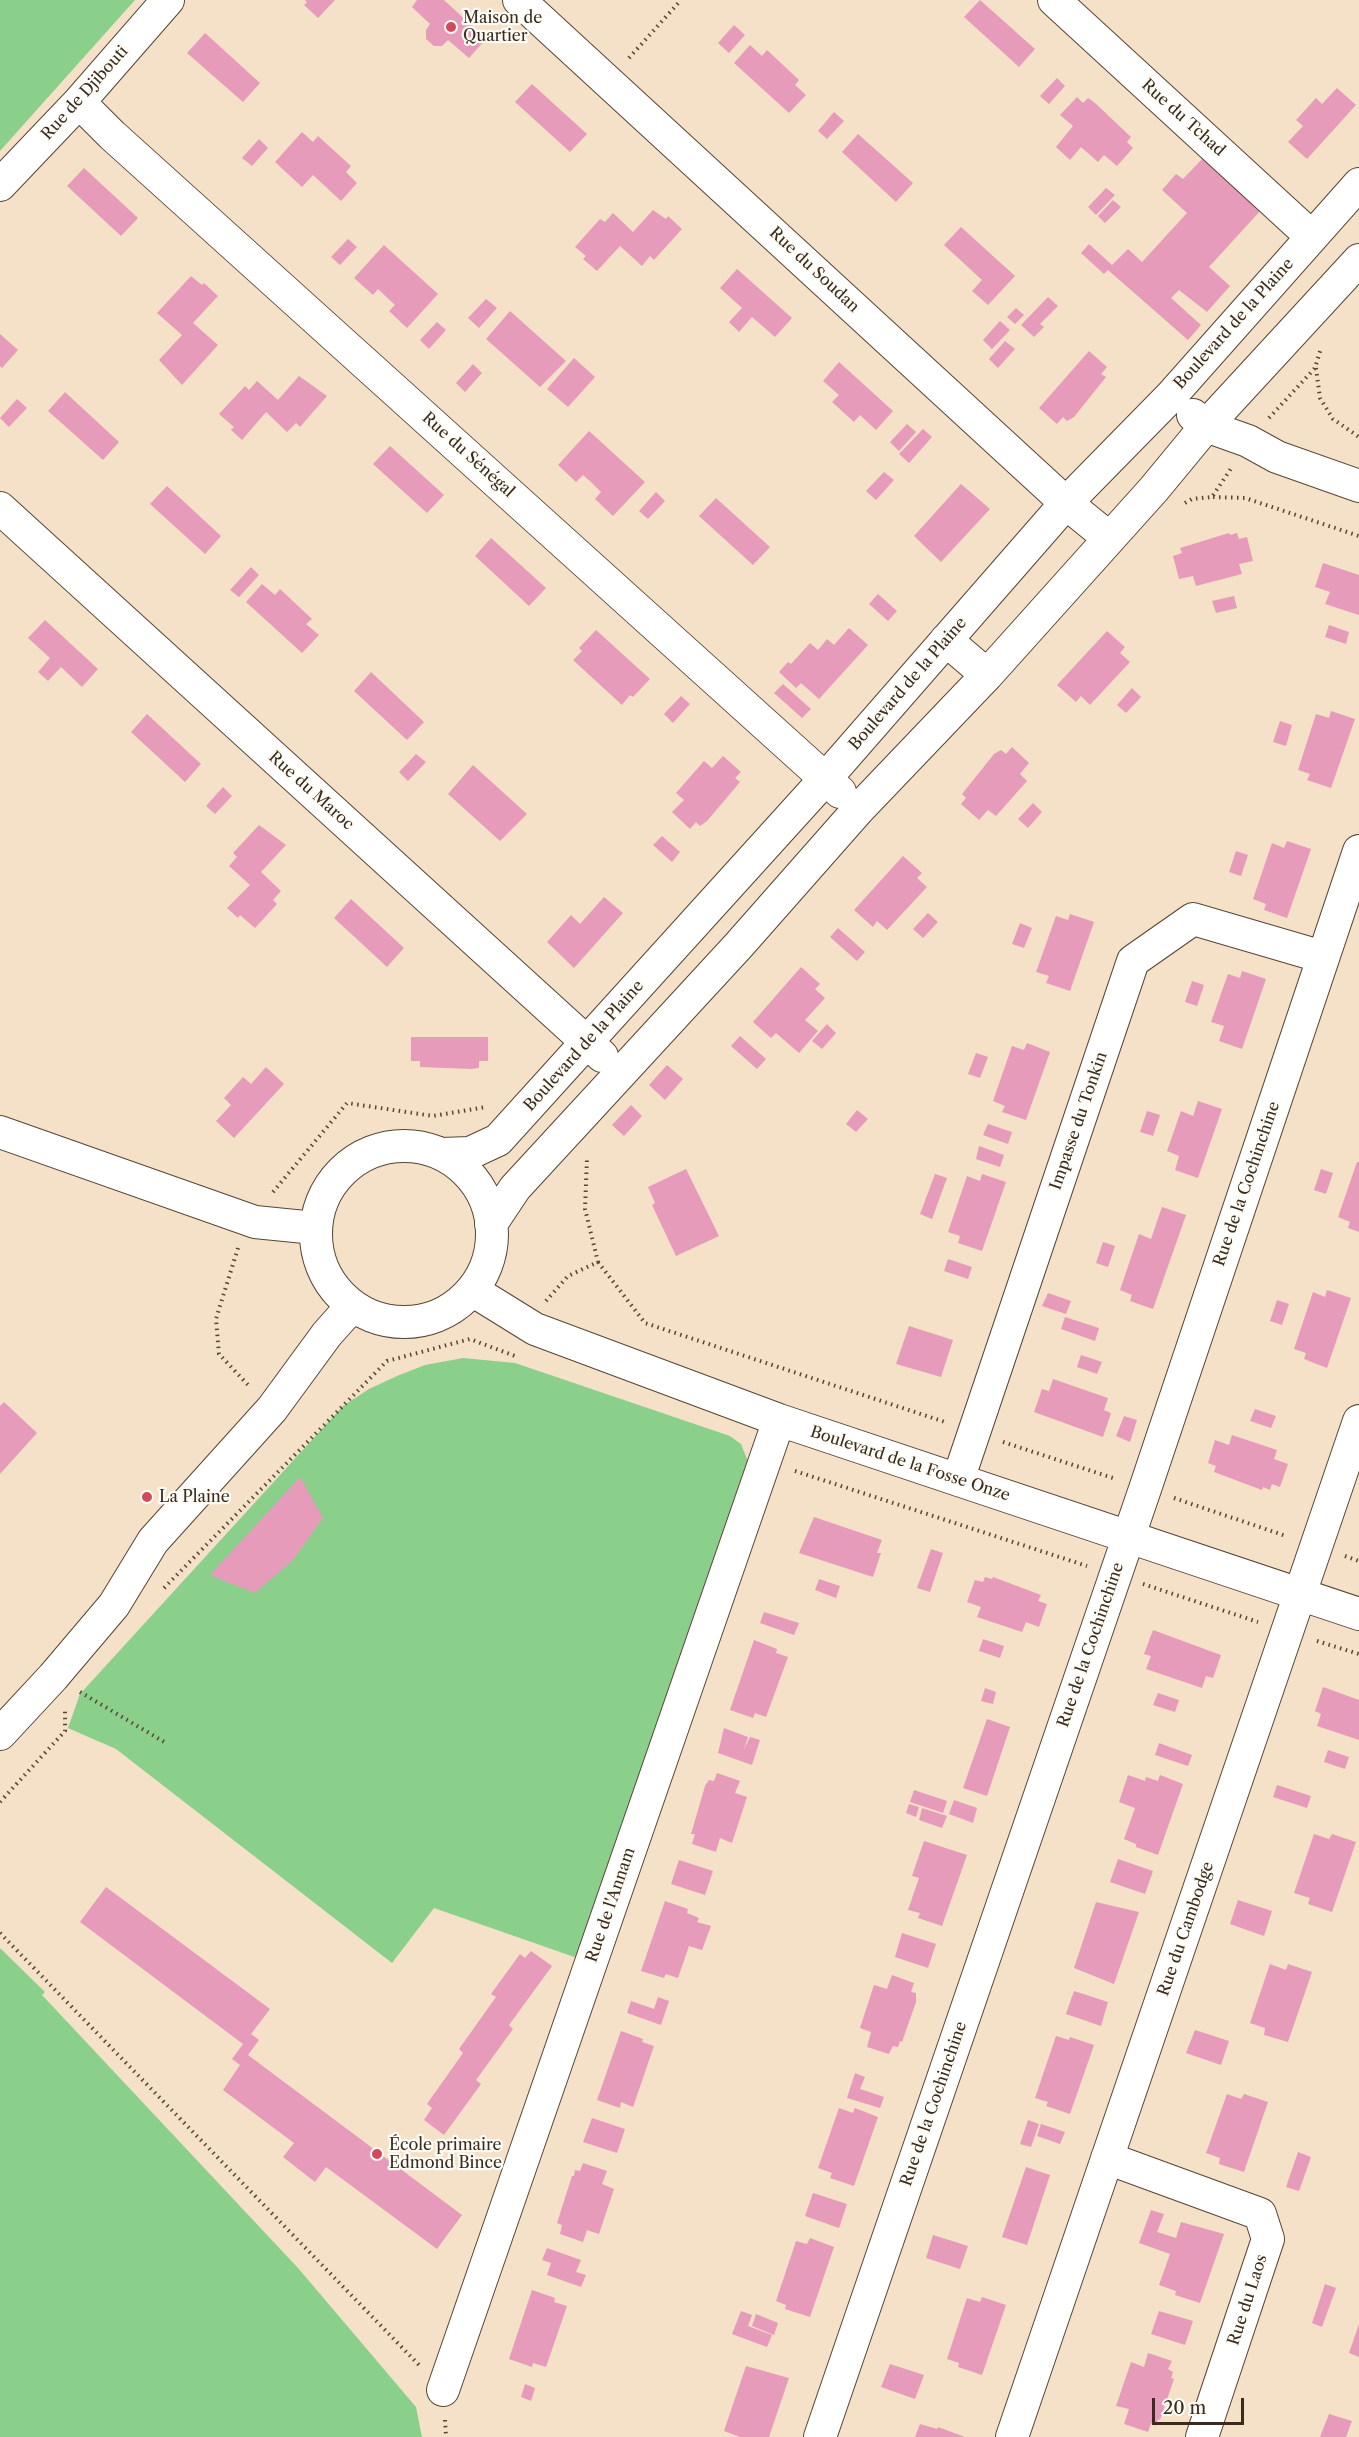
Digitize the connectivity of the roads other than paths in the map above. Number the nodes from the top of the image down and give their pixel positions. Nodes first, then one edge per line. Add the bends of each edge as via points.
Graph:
1 (168, 0) edge
2 (519, 0) edge
3 (1054, 0) edge
4 (79, 102) junction
5 (1359, 184) edge
6 (0, 185) edge
7 (1312, 237) junction
8 (1359, 260) edge
9 (1170, 397) junction
10 (1206, 426) junction
11 (1359, 486) edge
12 (1066, 503) junction
13 (0, 507) edge
14 (1109, 538) junction
15 (946, 640) junction
16 (987, 675) junction
17 (826, 778) junction
18 (858, 810) junction
19 (1359, 851) edge
20 (703, 914) junction
21 (739, 945) junction
22 (1323, 957) junction
23 (588, 1042) junction
24 (621, 1074) junction
25 (0, 1132) edge
26 (441, 1154) junction
27 (491, 1224) junction
28 (315, 1228) junction
29 (472, 1290) junction
30 (352, 1306) junction
31 (779, 1420) junction
32 (1359, 1421) edge
33 (958, 1480) junction
34 (1128, 1537) junction
35 (1300, 1594) junction
36 (1359, 1614) edge
37 (0, 1734) edge
38 (1107, 2158) junction
39 (443, 2390) road end
40 (820, 2437) edge
41 (1012, 2437) edge
42 (1202, 2437) edge

1 - 4 street, Rue de Djibouti
2 - 12 street, Rue du Soudan
3 - 7 street, Rue du Tchad
4 - 6 street, Rue de Djibouti
4 - 17 street, Rue du Sénégal
5 - 7 street, Boulevard de la Plaine
7 - 9 street, Boulevard de la Plaine
8 - 10 street
9 - 10 street
9 - 12 street, Boulevard de la Plaine
10 - 11 street
10 - 14 street
12 - 14 street, Rue du Soudan
12 - 15 street, Boulevard de la Plaine
13 - 23 street, Rue du Maroc
14 - 16 street
15 - 16 street
15 - 17 street, Boulevard de la Plaine
16 - 18 street
17 - 18 street, Rue du Sénégal
17 - 20 street, Boulevard de la Plaine
18 - 21 street
19 - 22 street, Rue de la Cochinchine
20 - 21 street
20 - 23 street, Boulevard de la Plaine
21 - 24 street
22 - 33 street, Impasse du Tonkin via 1193,919 1133,961
22 - 34 street, Rue de la Cochinchine
23 - 24 street, Rue du Maroc
23 - 26 street, Boulevard de la Plaine via 498,1140 470,1153
24 - 27 street via 515,1188
25 - 28 street via 249,1219
26 - 27 street via 465,1171 483,1195
26 - 28 street via 408,1146 374,1150 345,1168 324,1195
27 - 29 street via 491,1248
28 - 30 street via 319,1258 332,1285
29 - 30 street via 452,1308 428,1319 402,1322 376,1318
29 - 31 street, Boulevard de la Fosse Onze via 535,1329
30 - 37 street via 272,1409 153,1541 60,1681
31 - 33 street, Boulevard de la Fosse Onze
31 - 39 street, Rue de l'Annam
32 - 35 street, Rue du Cambodge
33 - 34 street, Boulevard de la Fosse Onze
34 - 35 street, Boulevard de la Fosse Onze
34 - 40 street, Rue de la Cochinchine
35 - 36 street, Boulevard de la Fosse Onze
35 - 38 street, Rue du Cambodge
38 - 41 street, Rue du Cambodge
38 - 42 street, Rue du Laos via 1260,2214 1268,2239

